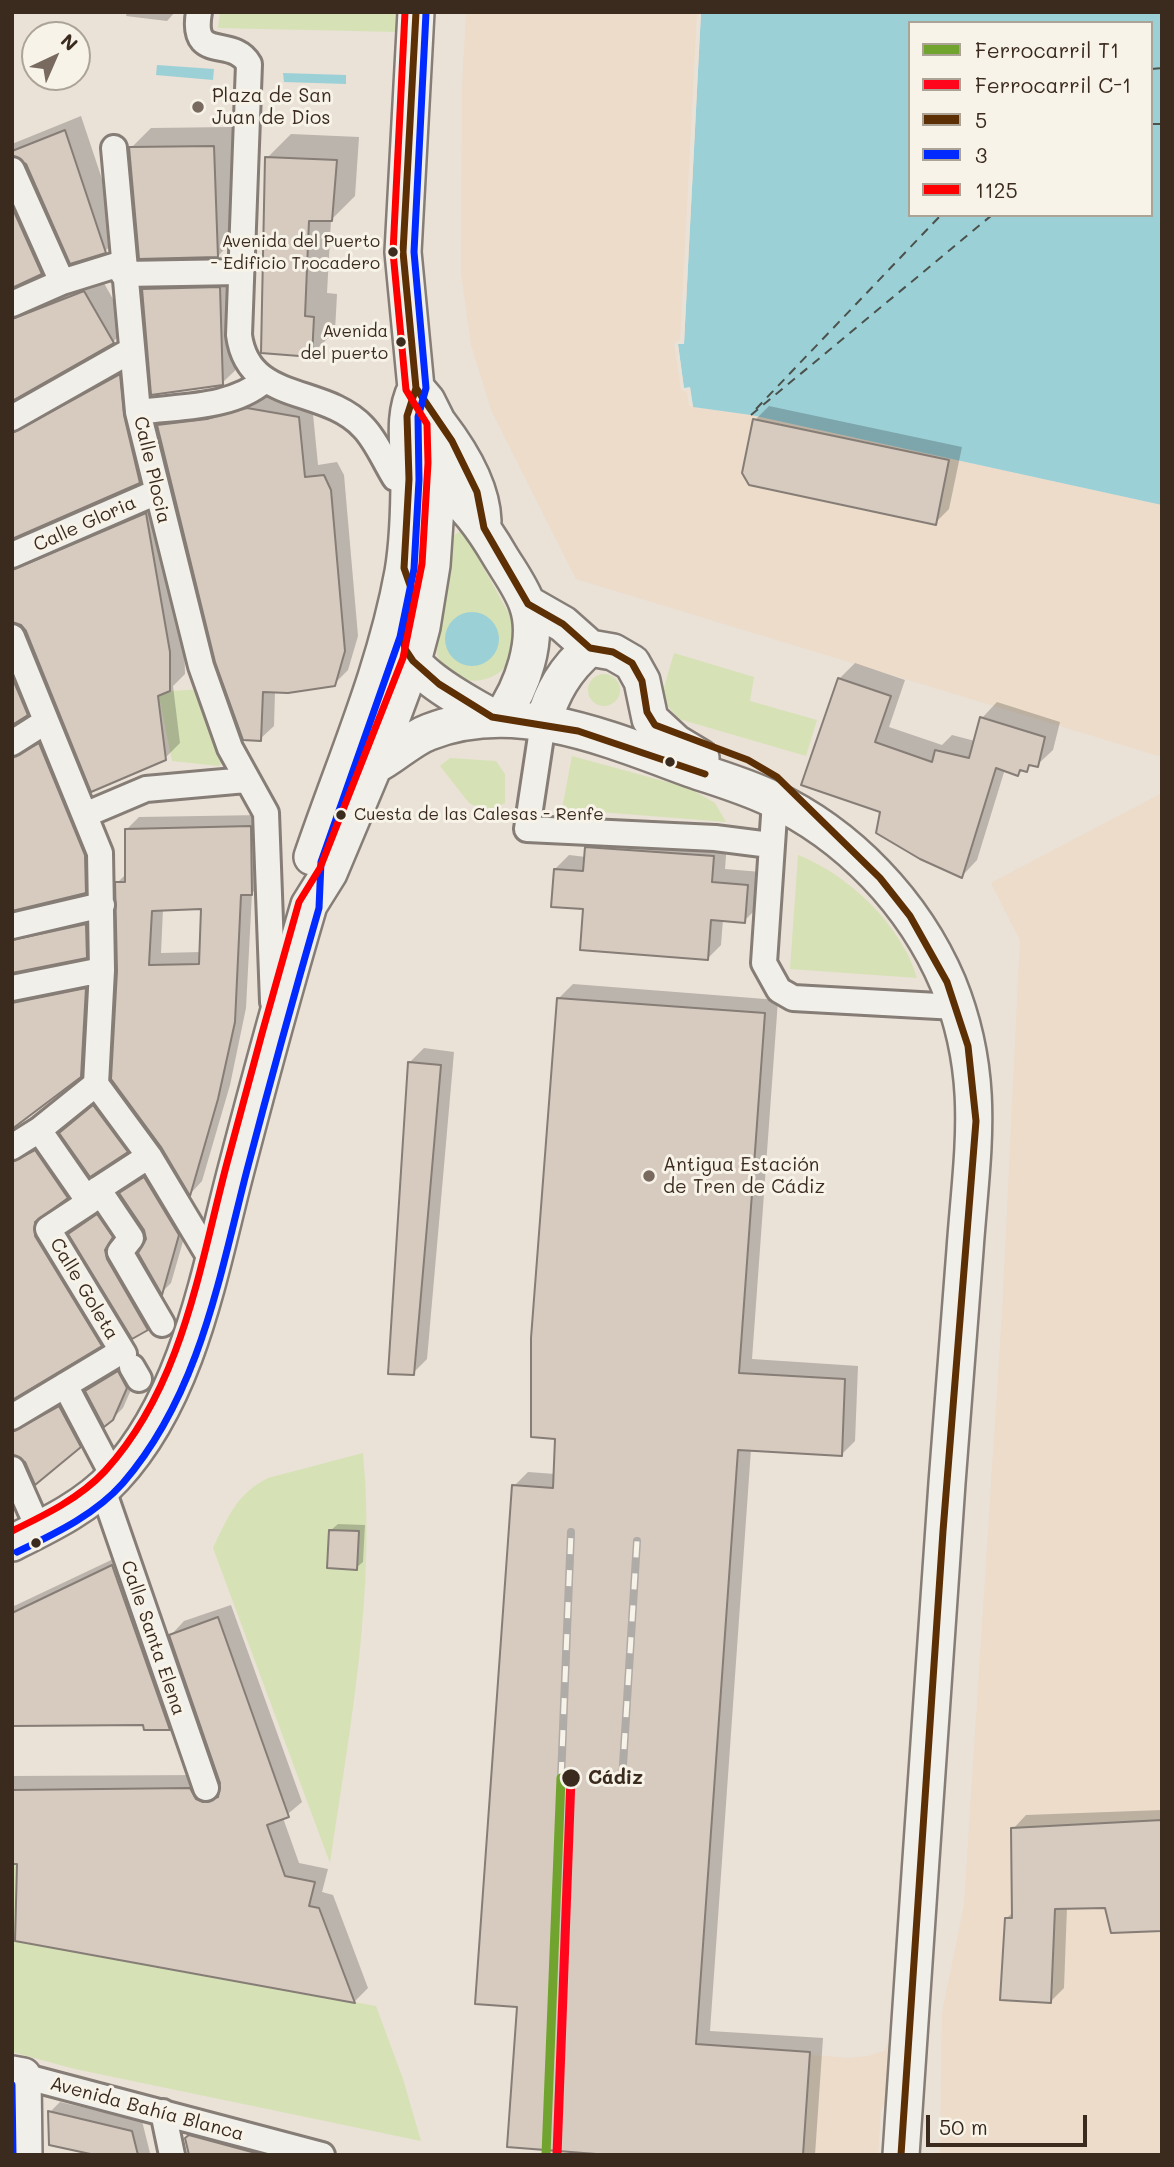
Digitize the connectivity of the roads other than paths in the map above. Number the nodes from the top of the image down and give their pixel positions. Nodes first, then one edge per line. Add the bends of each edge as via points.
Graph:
1 (199, 12) edge
2 (416, 12) edge
3 (114, 148) dead end
4 (12, 170) edge
5 (123, 269) junction
6 (240, 272) junction
7 (62, 282) junction
8 (12, 304) edge
9 (132, 350) junction
10 (265, 380) junction
11 (416, 388) junction
12 (138, 411) junction
13 (12, 418) edge
14 (437, 421) junction
15 (423, 480) junction
16 (157, 492) junction
17 (484, 528) junction
18 (12, 555) edge
19 (404, 568) junction
20 (528, 604) junction
21 (12, 637) edge
22 (590, 648) junction
23 (413, 661) junction
24 (645, 699) junction
25 (496, 717) junction
26 (45, 722) junction
27 (542, 723) junction
28 (594, 736) junction
29 (12, 743) edge
30 (374, 766) junction
31 (246, 780) junction
32 (771, 798) junction
33 (87, 814) junction
34 (770, 845) junction
35 (102, 905) junction
36 (309, 905) junction
37 (12, 926) edge
38 (102, 970) junction
39 (12, 988) edge
40 (956, 1007) junction
41 (274, 1026) junction
42 (96, 1084) junction
43 (39, 1130) junction
44 (12, 1147) edge
45 (149, 1156) junction
46 (91, 1196) junction
47 (212, 1261) junction
48 (162, 1324) dead end
49 (65, 1385) junction
50 (12, 1417) edge
51 (12, 1469) edge
52 (108, 1483) junction
53 (26, 1537) edge
54 (206, 1788) dead end
55 (18, 2075) edge
56 (163, 2112) junction
57 (24, 2155) edge
58 (172, 2155) edge
59 (322, 2155) edge
60 (901, 2155) edge

1 - 6 street via 201,39 209,47 238,51 249,64
2 - 11 main road via 403,252
3 - 5 street, Calle Plocia
4 - 7 street
5 - 6 street
5 - 7 street
5 - 9 street, Calle Plocia
6 - 10 street via 242,353
7 - 8 street
9 - 12 street, Calle Plocia
9 - 13 street
10 - 12 street via 232,400
10 - 15 street via 332,406 363,426 395,478
11 - 14 main road
11 - 15 main road via 407,416
12 - 16 street, Calle Plocia
14 - 15 main road
14 - 17 main road via 477,492
15 - 17 main road via 468,509
15 - 19 main road
15 - 23 main road via 432,565
16 - 18 street, Calle Gloria
16 - 31 street, Calle Plocia via 201,666
17 - 20 main road
19 - 23 main road via 411,588 403,637
19 - 36 main road via 390,634 311,860
20 - 22 main road via 563,624
20 - 25 main road via 526,666 517,689
21 - 26 street
22 - 24 main road via 613,652 632,663
22 - 27 main road via 561,679
23 - 25 main road via 439,684
23 - 30 main road
24 - 28 main road via 627,726
24 - 32 main road via 650,719 676,743 747,778
25 - 27 main road
25 - 30 main road via 419,736 397,755
26 - 29 street
26 - 33 street
27 - 28 main road
27 - 34 street via 527,829
28 - 32 main road
30 - 36 main road via 329,873
31 - 33 street via 146,789
31 - 41 street, Calle Plocia via 266,813
32 - 34 street
32 - 40 main road via 826,831 880,878 928,944
33 - 35 street via 100,852
34 - 40 street via 764,963 779,990 793,998
35 - 37 street
35 - 38 street
36 - 41 main road
38 - 39 street
38 - 42 street
40 - 60 main road via 968,1046 976,1121
41 - 47 main road
42 - 43 street
42 - 45 street
43 - 44 street
43 - 46 street
45 - 46 street
45 - 47 street
46 - 48 street via 131,1238 120,1252
46 - 49 street, Calle Goleta via 48,1229 129,1363
47 - 52 main road via 175,1380 137,1447
49 - 50 street
49 - 52 street, Calle Santa Elena
51 - 53 street
52 - 53 main road
52 - 54 street, Calle Santa Elena
55 - 56 street, Avenida Bahía Blanca
55 - 57 main road
56 - 58 street
56 - 59 street, Avenida Bahía Blanca

